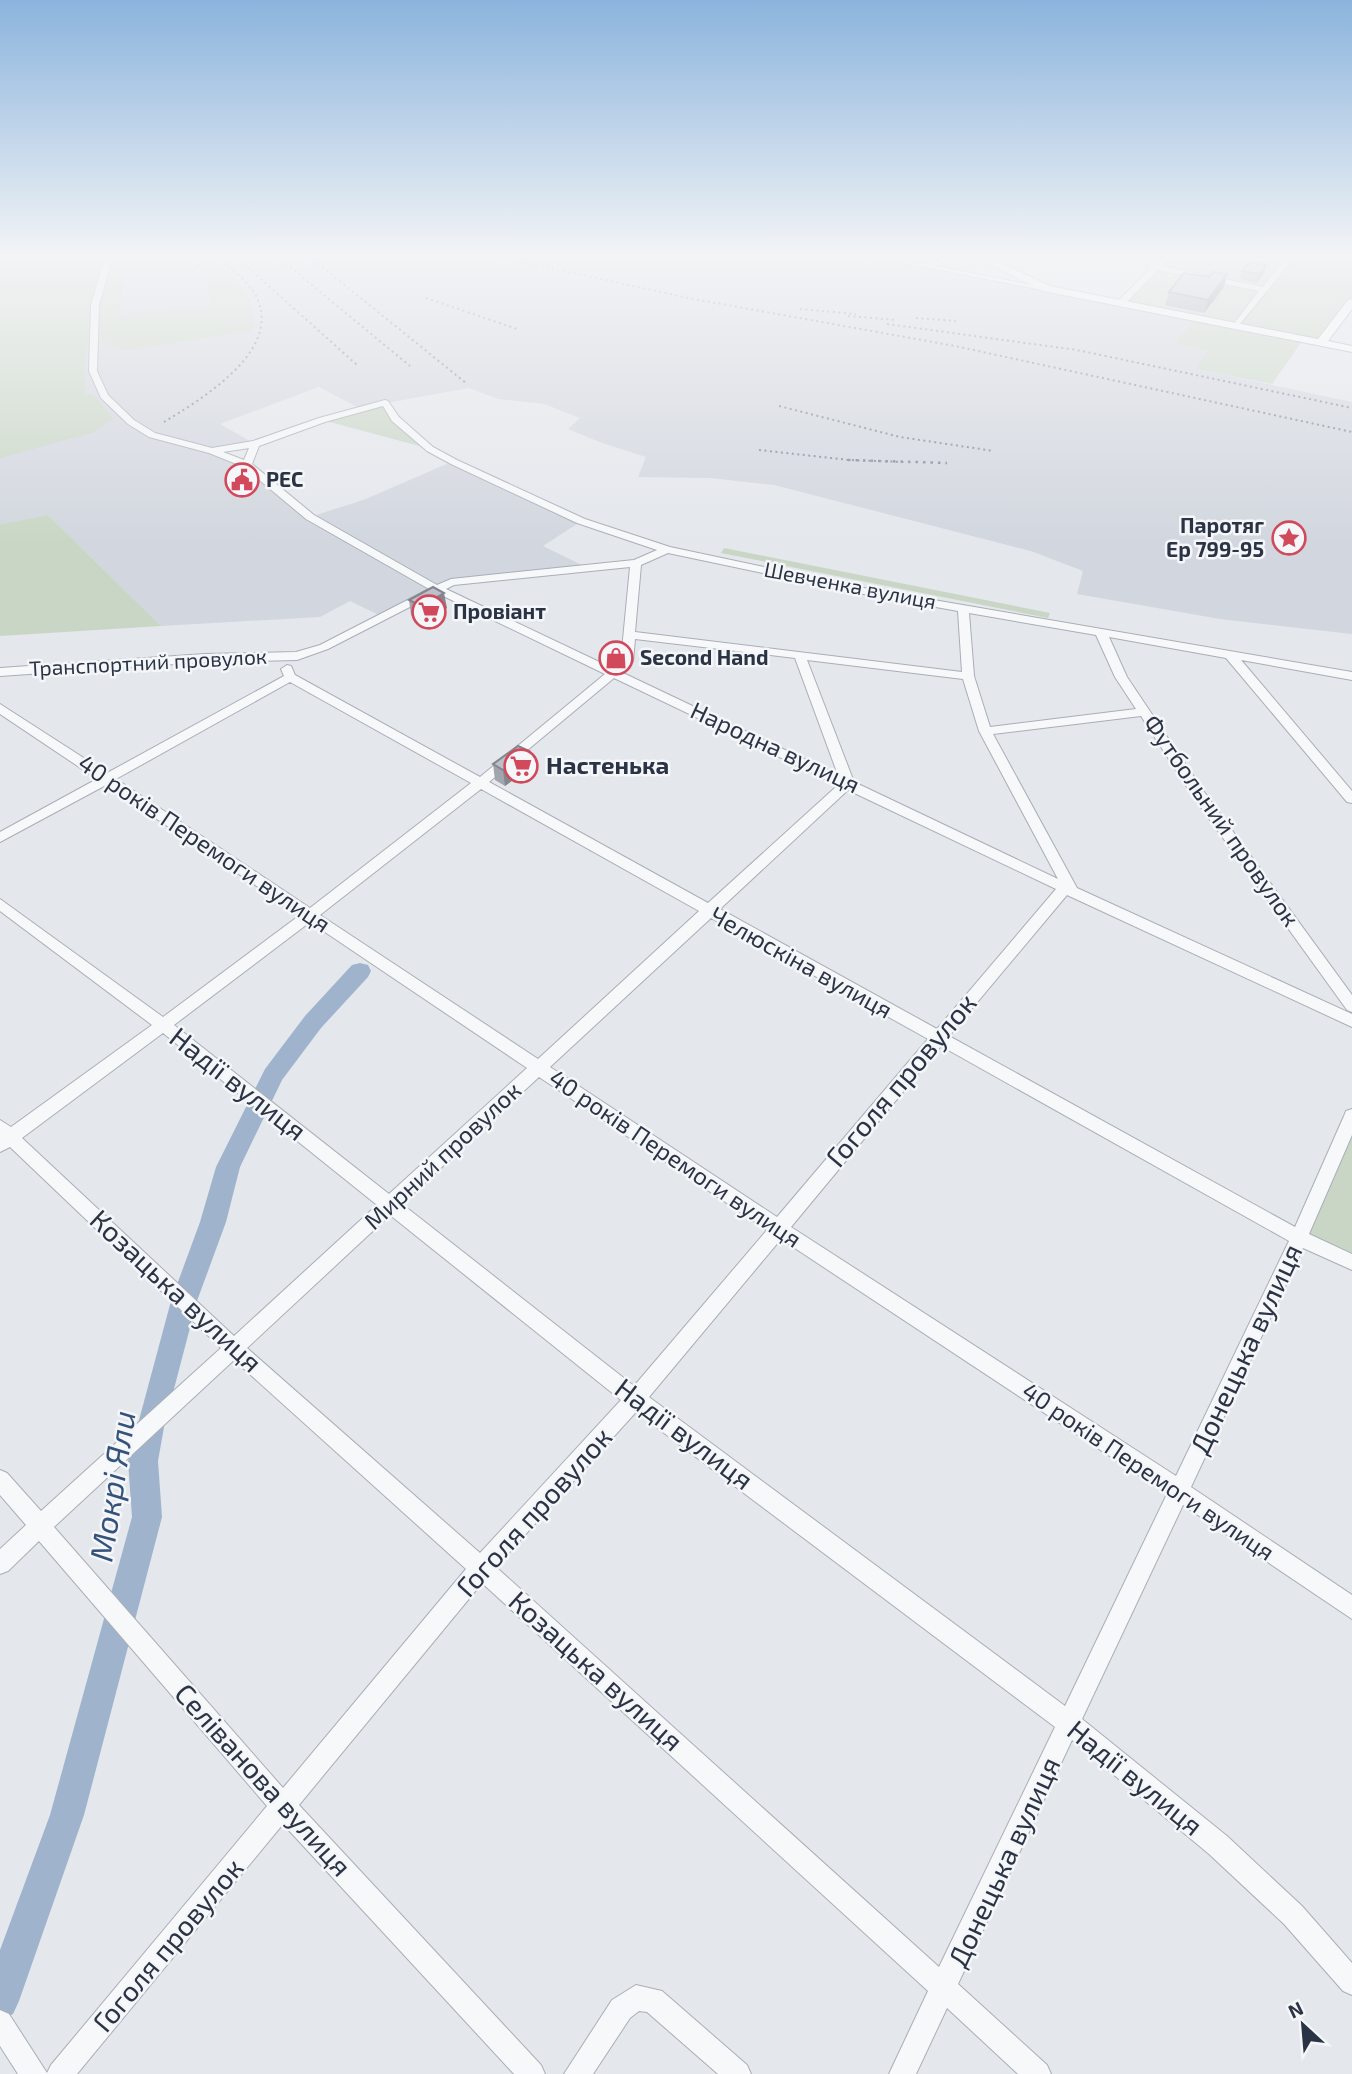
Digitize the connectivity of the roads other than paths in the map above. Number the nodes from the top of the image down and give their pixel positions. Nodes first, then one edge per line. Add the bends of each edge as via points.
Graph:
1 (94, 350) edge
2 (256, 444) junction
3 (212, 451) junction
4 (247, 465) junction
5 (667, 550) junction
6 (636, 563) junction
7 (436, 588) junction
8 (963, 607) junction
9 (1100, 631) junction
10 (631, 635) junction
11 (1228, 654) junction
12 (297, 656) junction
13 (800, 656) junction
14 (0, 672) edge
15 (614, 673) junction
16 (968, 676) junction
17 (1352, 676) edge
18 (290, 677) junction
19 (0, 708) edge
20 (1144, 712) junction
21 (985, 731) junction
22 (108, 779) junction
23 (481, 783) junction
24 (848, 783) junction
25 (1352, 799) edge
26 (0, 838) edge
27 (1068, 889) junction
28 (0, 904) edge
29 (710, 912) junction
30 (312, 916) junction
31 (1352, 1006) edge
32 (1352, 1021) edge
33 (162, 1024) junction
34 (936, 1038) junction
35 (538, 1067) junction
36 (1352, 1116) edge
37 (4, 1136) edge
38 (391, 1205) junction
39 (777, 1227) junction
40 (1299, 1238) junction
41 (1352, 1262) edge
42 (234, 1348) junction
43 (635, 1399) junction
44 (0, 1480) edge
45 (1180, 1491) junction
46 (41, 1526) junction
47 (0, 1563) edge
48 (481, 1567) junction
49 (1352, 1608) edge
50 (1069, 1723) junction
51 (283, 1806) junction
52 (1352, 1982) edge
53 (945, 1987) junction
54 (0, 2023) edge
55 (34, 2074) edge
56 (60, 2074) edge
57 (533, 2074) edge
58 (578, 2074) edge
59 (738, 2074) edge
60 (902, 2074) edge
61 (1038, 2074) edge

1 - 3 street, Народна вулиця via 93,370 104,396 131,422 152,435
2 - 3 street
2 - 4 street
2 - 5 street, Шевченка вулиця via 385,403 395,419 430,449 454,462 581,521
3 - 4 street, Народна вулиця
4 - 7 street, Народна вулиця via 310,517
5 - 6 street, Транспортний провулок
5 - 8 street, Шевченка вулиця
6 - 7 street, Транспортний провулок via 451,582
6 - 10 street
7 - 12 street, Транспортний провулок via 385,618
7 - 15 street, Народна вулиця
8 - 9 street, Шевченка вулиця
8 - 16 street
9 - 11 street, Шевченка вулиця
9 - 20 street, Футбольний провулок via 1121,677
10 - 13 street
10 - 15 street via 627,661
11 - 17 street, Шевченка вулиця
11 - 25 street
12 - 14 street, Транспортний провулок
12 - 18 street via 286,671
13 - 16 street
13 - 24 street
15 - 23 street
15 - 24 street, Народна вулиця
16 - 21 street
18 - 22 street
18 - 23 street, Челюскіна вулиця
19 - 22 street, 40 років Перемоги вулиця
20 - 21 street
20 - 31 street, Футбольний провулок
21 - 27 street
22 - 26 street
22 - 30 street, 40 років Перемоги вулиця
23 - 29 street, Челюскіна вулиця
23 - 30 street
24 - 27 street, Народна вулиця
24 - 29 street, Мирний провулок
27 - 32 street, Народна вулиця
27 - 34 street, Гоголя провулок
28 - 33 street, Надії вулиця
29 - 34 street, Челюскіна вулиця
29 - 35 street, Мирний провулок
30 - 33 street
30 - 35 street, 40 років Перемоги вулиця
33 - 37 street
33 - 38 street, Надії вулиця
34 - 39 street, Гоголя провулок
34 - 40 street, Челюскіна вулиця
35 - 38 street, Мирний провулок
35 - 39 street, 40 років Перемоги вулиця
36 - 40 street, Донецька вулиця
37 - 42 street, Козацька вулиця
38 - 42 street, Мирний провулок
38 - 43 street, Надії вулиця
39 - 43 street, Гоголя провулок
39 - 45 street, 40 років Перемоги вулиця
40 - 41 street, Челюскіна вулиця
40 - 45 street, Донецька вулиця
42 - 46 street, Мирний провулок
42 - 48 street, Козацька вулиця
43 - 48 street, Гоголя провулок
43 - 50 street, Надії вулиця
44 - 46 street, Селіванова вулиця
45 - 49 street, 40 років Перемоги вулиця
45 - 50 street, Донецька вулиця
46 - 47 street, Мирний провулок
46 - 51 street, Селіванова вулиця
48 - 51 street, Гоголя провулок
48 - 53 street, Козацька вулиця
50 - 52 street, Надії вулиця via 1218,1846 1293,1915
50 - 53 street, Донецька вулиця
51 - 56 street, Гоголя провулок
51 - 57 street, Селіванова вулиця
53 - 60 street, Донецька вулиця
53 - 61 street, Козацька вулиця
54 - 55 street
58 - 59 street via 621,2009 636,1998 653,2000

